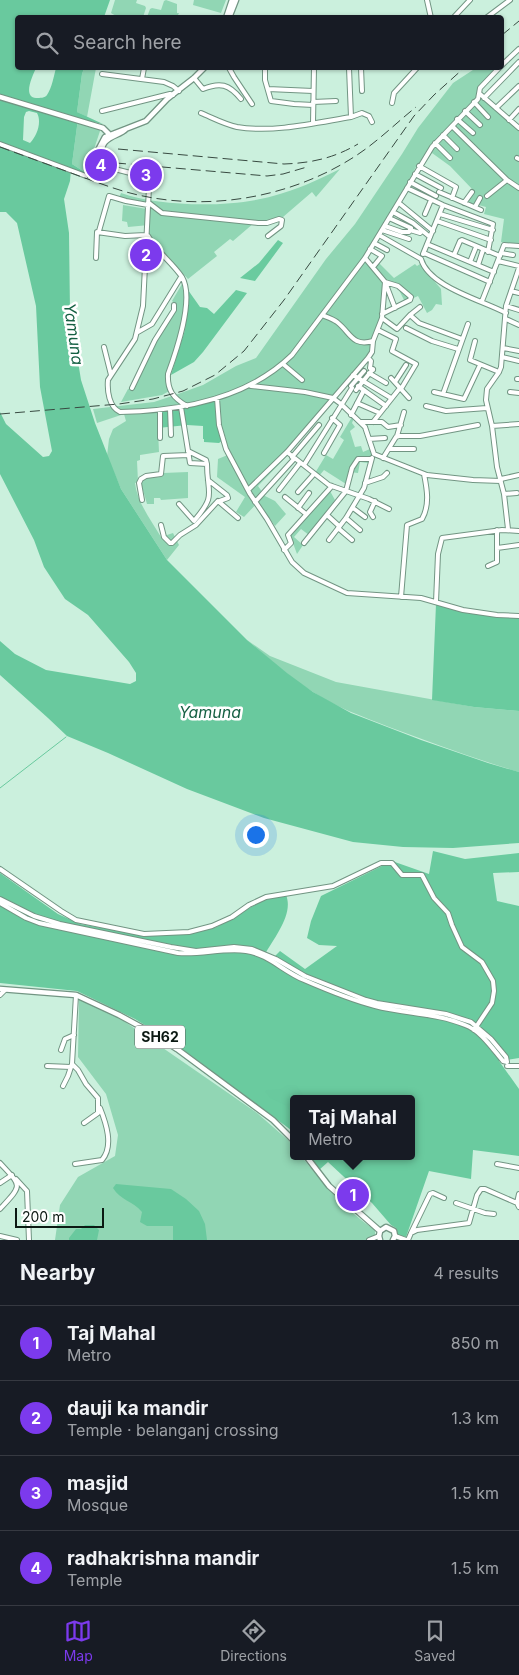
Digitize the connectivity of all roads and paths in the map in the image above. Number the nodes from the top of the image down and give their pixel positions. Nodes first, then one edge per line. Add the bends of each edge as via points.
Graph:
1 (234, 0) edge
2 (428, 0) edge
3 (470, 0) edge
4 (510, 0) edge
5 (228, 15) edge
6 (430, 15) edge
7 (456, 15) edge
8 (490, 15) edge
9 (519, 50) edge
10 (519, 62) edge
11 (504, 63) edge
12 (144, 70) edge
13 (201, 70) edge
14 (230, 70) edge
15 (265, 70) edge
16 (314, 70) edge
17 (349, 70) edge
18 (362, 70) edge
19 (415, 70) edge
20 (497, 70) edge
21 (102, 74) dead end
22 (194, 78) junction
23 (142, 79) junction
24 (519, 86) edge
25 (268, 89) junction
26 (179, 91) junction
27 (313, 91) junction
28 (362, 91) dead end
29 (480, 94) junction
30 (174, 95) junction
31 (0, 97) edge
32 (484, 98) junction
33 (240, 99) dead end
34 (336, 101) dead end
35 (474, 102) junction
36 (313, 103) junction
37 (392, 103) dead end
38 (252, 104) dead end
39 (496, 108) junction
40 (519, 109) edge
41 (102, 111) dead end
42 (465, 111) junction
43 (201, 113) dead end
44 (352, 116) junction
45 (488, 117) dead end
46 (457, 119) junction
47 (509, 120) junction
48 (372, 122) dead end
49 (313, 123) junction
50 (480, 125) dead end
51 (452, 126) junction
52 (519, 128) edge
53 (473, 133) dead end
54 (110, 135) junction
55 (443, 135) junction
56 (435, 143) junction
57 (0, 144) edge
58 (457, 149) dead end
59 (450, 158) dead end
60 (95, 163) junction
61 (420, 166) junction
62 (415, 174) junction
63 (446, 180) junction
64 (507, 180) junction
65 (410, 182) junction
66 (407, 188) junction
67 (519, 188) edge
68 (439, 192) junction
69 (472, 192) dead end
70 (487, 196) dead end
71 (452, 198) junction
72 (480, 198) dead end
73 (432, 200) junction
74 (399, 203) junction
75 (464, 203) junction
76 (148, 204) junction
77 (443, 205) junction
78 (475, 207) junction
79 (481, 210) dead end
80 (393, 212) junction
81 (424, 214) dead end
82 (440, 214) junction
83 (390, 218) junction
84 (437, 221) junction
85 (384, 228) junction
86 (410, 230) junction
87 (433, 230) junction
88 (493, 230) junction
89 (422, 231) junction
90 (99, 232) junction
91 (146, 234) junction
92 (268, 236) dead end
93 (378, 236) junction
94 (430, 237) junction
95 (409, 239) dead end
96 (491, 240) junction
97 (374, 243) junction
98 (428, 244) junction
99 (519, 246) edge
100 (476, 247) junction
101 (370, 249) junction
102 (387, 250) dead end
103 (483, 250) junction
104 (488, 252) junction
105 (424, 253) junction
106 (454, 255) junction
107 (513, 256) dead end
108 (500, 257) junction
109 (96, 258) dead end
110 (365, 258) junction
111 (422, 259) junction
112 (470, 262) junction
113 (478, 265) junction
114 (373, 267) junction
115 (519, 270) edge
116 (494, 272) junction
117 (181, 277) junction
118 (385, 282) junction
119 (490, 282) junction
120 (511, 291) junction
121 (519, 293) edge
122 (482, 301) junction
123 (174, 305) dead end
124 (506, 306) junction
125 (420, 307) dead end
126 (395, 308) junction
127 (519, 310) edge
128 (506, 313) junction
129 (157, 315) junction
130 (322, 315) junction
131 (410, 315) junction
132 (382, 316) junction
133 (506, 319) junction
134 (167, 322) junction
135 (468, 324) dead end
136 (519, 325) edge
137 (406, 328) dead end
138 (378, 330) junction
139 (138, 332) junction
140 (462, 339) junction
141 (373, 340) junction
142 (475, 341) dead end
143 (104, 347) dead end
144 (503, 348) junction
145 (458, 349) junction
146 (519, 351) edge
147 (502, 357) junction
148 (368, 358) junction
149 (519, 361) edge
150 (283, 364) junction
151 (406, 365) dead end
152 (480, 365) junction
153 (372, 370) junction
154 (364, 371) dead end
155 (499, 372) junction
156 (353, 374) junction
157 (111, 375) junction
158 (358, 378) junction
159 (391, 378) dead end
160 (302, 380) dead end
161 (363, 381) junction
162 (395, 382) junction
163 (345, 383) junction
164 (386, 383) dead end
165 (251, 386) junction
166 (132, 388) dead end
167 (354, 388) junction
168 (401, 388) junction
169 (362, 392) junction
170 (434, 392) dead end
171 (510, 392) dead end
172 (519, 393) edge
173 (443, 394) junction
174 (217, 398) junction
175 (333, 398) junction
176 (391, 398) junction
177 (409, 398) dead end
178 (357, 403) junction
179 (341, 404) junction
180 (187, 406) junction
181 (386, 406) junction
182 (426, 406) dead end
183 (182, 407) junction
184 (487, 408) junction
185 (170, 409) junction
186 (160, 410) junction
187 (404, 412) dead end
188 (380, 413) junction
189 (351, 414) junction
190 (332, 418) junction
191 (360, 422) junction
192 (373, 422) junction
193 (401, 425) junction
194 (478, 425) dead end
195 (519, 425) edge
196 (319, 426) dead end
197 (492, 426) junction
198 (171, 435) dead end
199 (396, 437) junction
200 (160, 438) dead end
201 (385, 438) dead end
202 (370, 439) junction
203 (390, 449) junction
204 (414, 449) dead end
205 (188, 452) junction
206 (287, 452) junction
207 (324, 453) dead end
208 (374, 454) junction
209 (293, 458) junction
210 (383, 458) junction
211 (371, 459) junction
212 (207, 464) junction
213 (302, 464) junction
214 (387, 473) dead end
215 (314, 474) junction
216 (424, 474) junction
217 (519, 475) edge
218 (208, 480) junction
219 (501, 480) junction
220 (366, 483) junction
221 (332, 486) junction
222 (248, 490) junction
223 (278, 490) dead end
224 (346, 491) junction
225 (298, 492) dead end
226 (309, 493) dead end
227 (517, 493) dead end
228 (504, 494) junction
229 (360, 496) junction
230 (285, 497) dead end
231 (142, 500) dead end
232 (218, 501) junction
233 (375, 501) junction
234 (255, 502) junction
235 (179, 504) dead end
236 (298, 508) junction
237 (353, 508) junction
238 (389, 509) dead end
239 (306, 514) junction
240 (327, 515) junction
241 (366, 517) dead end
242 (372, 517) dead end
243 (238, 518) dead end
244 (346, 518) junction
245 (160, 524) dead end
246 (339, 527) junction
247 (508, 529) junction
248 (360, 530) dead end
249 (497, 530) junction
250 (519, 531) edge
251 (329, 540) dead end
252 (352, 540) dead end
253 (304, 543) dead end
254 (519, 545) edge
255 (497, 548) junction
256 (284, 550) junction
257 (488, 566) dead end
258 (401, 597) junction
259 (436, 602) junction
260 (519, 616) edge
261 (0, 869) edge
262 (0, 899) edge
263 (0, 903) edge
264 (2, 989) edge
265 (0, 995) edge
266 (76, 995) junction
267 (476, 1028) junction
268 (74, 1035) junction
269 (61, 1050) dead end
270 (47, 1066) dead end
271 (72, 1066) junction
272 (507, 1066) dead end
273 (519, 1066) edge
274 (63, 1086) dead end
275 (99, 1105) junction
276 (84, 1122) dead end
277 (290, 1137) edge
278 (309, 1160) edge
279 (0, 1163) edge
280 (75, 1164) dead end
281 (497, 1164) dead end
282 (519, 1168) edge
283 (12, 1175) junction
284 (16, 1179) junction
285 (0, 1183) edge
286 (519, 1194) edge
287 (444, 1198) dead end
288 (456, 1203) dead end
289 (518, 1205) edge
290 (0, 1209) edge
291 (473, 1209) junction
292 (494, 1214) dead end
293 (411, 1233) junction
294 (0, 1236) edge
295 (380, 1236) edge
296 (394, 1239) edge
297 (17, 1240) edge
298 (29, 1240) edge
299 (369, 1240) edge
300 (407, 1240) edge

1 - 5 main road
2 - 6 street
3 - 7 street
4 - 8 street
9 - 11 street
10 - 32 street
12 - 23 street
13 - 22 main road
14 - 38 street
15 - 25 street
16 - 27 street
17 - 44 street
18 - 28 street
19 - 37 street via 394,93
20 - 29 street via 480,88
21 - 23 street
22 - 26 main road
22 - 33 street via 203,89 216,84 226,86
23 - 26 street via 168,83
24 - 39 street
25 - 27 street
25 - 36 street via 272,102
26 - 30 main road
27 - 36 street
29 - 32 street
29 - 35 street
30 - 41 street
30 - 54 main road via 146,121 121,134
31 - 54 main road via 103,128
32 - 39 street
34 - 36 street
35 - 42 street
35 - 45 street
36 - 49 street
39 - 47 street
40 - 47 street
42 - 46 street
42 - 50 street
43 - 49 street via 235,126 251,128
44 - 48 street via 363,113
44 - 49 street
46 - 51 street
46 - 53 street
47 - 52 street
51 - 55 street
51 - 64 street
54 - 60 main road
55 - 56 street
55 - 58 street
56 - 59 street
56 - 61 street
57 - 60 street via 86,176
60 - 76 street via 147,179
61 - 62 street
61 - 63 street
62 - 65 street
62 - 68 street
63 - 68 street
63 - 71 street via 456,187
64 - 67 street
64 - 70 street
65 - 66 street
65 - 68 street
66 - 73 street
66 - 74 street
68 - 71 street
68 - 73 street
69 - 75 street
71 - 75 street
72 - 78 street
73 - 77 street
73 - 81 street
74 - 80 street
74 - 87 street
75 - 78 street
76 - 90 street via 109,196
76 - 91 street
76 - 92 street via 162,213 258,223 282,220 281,226
77 - 82 street
77 - 88 street via 493,224
78 - 79 street
80 - 83 street
80 - 89 street
82 - 84 street
82 - 88 street
83 - 85 street
83 - 86 street via 410,227
84 - 87 street
84 - 96 street
85 - 86 street via 407,233
85 - 93 street
85 - 95 street
86 - 89 street
87 - 94 street
88 - 96 street
89 - 94 street
90 - 91 street via 125,236
90 - 109 street via 96,233
91 - 117 street
91 - 139 street via 143,306
93 - 97 street
93 - 111 street
94 - 98 street
96 - 104 street
97 - 101 street
97 - 102 street
98 - 105 street
98 - 106 street
99 - 108 street via 505,244
100 - 103 street
100 - 106 street via 460,240
100 - 112 street
101 - 110 street
101 - 114 street via 382,256
103 - 104 street
103 - 113 street
104 - 108 street
105 - 111 street
105 - 119 street
106 - 112 street
107 - 108 street
108 - 115 street
108 - 116 street
110 - 114 street
110 - 130 street
111 - 122 street via 438,280
112 - 113 street
113 - 116 street
114 - 118 street
115 - 120 street
116 - 119 street
117 - 129 street
117 - 180 street via 186,288 182,330 168,380 172,395
118 - 126 street
118 - 126 street via 398,286 411,297
118 - 132 street
119 - 122 street
120 - 121 street
120 - 124 street
122 - 128 street
123 - 134 street
124 - 127 street
124 - 128 street
125 - 131 street
126 - 132 street
128 - 133 street
129 - 134 street
129 - 139 street via 152,324
130 - 141 street via 336,321 356,341 365,343
130 - 150 street
131 - 132 street via 397,329
131 - 140 street via 419,323
132 - 138 street
133 - 136 street
133 - 144 street
134 - 166 street
135 - 140 street
137 - 145 street
138 - 141 street
138 - 168 street via 396,339 392,352 416,364
139 - 157 street
140 - 145 street
141 - 148 street
142 - 152 street via 469,359
143 - 157 street
144 - 146 street
144 - 147 street
145 - 173 street
147 - 149 street
147 - 155 street
148 - 153 street
148 - 156 street
150 - 160 street
150 - 165 street
151 - 162 street
152 - 155 street
152 - 173 street via 464,399
153 - 161 street
153 - 164 street
154 - 158 street
155 - 184 street via 487,392
156 - 158 street
156 - 163 street
157 - 186 street via 107,388 115,409 120,412
158 - 161 street
158 - 167 street
159 - 162 street
161 - 167 street
161 - 176 street
162 - 168 street
163 - 167 street
163 - 175 street
165 - 174 street
165 - 175 street
167 - 169 street
167 - 179 street
168 - 176 street
168 - 177 street
169 - 178 street
169 - 181 street
170 - 173 street
171 - 172 street
174 - 180 street
174 - 222 street via 219,425 226,449
175 - 179 street
175 - 206 street
176 - 181 street
178 - 188 street
178 - 189 street
179 - 189 street
179 - 190 street
180 - 183 street
181 - 188 street
182 - 184 street via 446,411
183 - 185 street
183 - 205 street
184 - 197 street
185 - 186 street
185 - 198 street
186 - 200 street
187 - 193 street
188 - 192 street
189 - 191 street
190 - 207 street via 340,425
190 - 213 street
191 - 192 street
191 - 202 street
192 - 193 street via 384,423 388,427
193 - 199 street
194 - 199 street via 421,436
195 - 197 street
196 - 209 street
197 - 219 street
199 - 203 street
201 - 202 street
202 - 208 street
203 - 204 street
203 - 210 street
205 - 212 street via 206,460
205 - 212 street via 190,464
205 - 231 street via 163,456 162,473 146,476 139,483
206 - 209 street
206 - 222 street
208 - 210 street
208 - 211 street
209 - 213 street
209 - 234 street
210 - 216 street
211 - 220 street
211 - 224 street via 358,459
212 - 218 street
213 - 215 street
213 - 223 street
214 - 220 street
215 - 221 street
215 - 225 street
216 - 219 street
216 - 258 street via 427,505 422,519 407,525
217 - 219 street
218 - 232 street via 228,496
218 - 235 street via 209,501 194,521
219 - 228 street
220 - 229 street
221 - 224 street
221 - 239 street
222 - 234 street
224 - 229 street
224 - 240 street
226 - 236 street
227 - 228 street
228 - 247 street
229 - 233 street
229 - 237 street
230 - 236 street
232 - 243 street
232 - 245 street via 170,544
233 - 238 street
233 - 242 street via 370,512
234 - 256 street
236 - 239 street
237 - 241 street
237 - 244 street
239 - 256 street via 288,535 291,543
240 - 246 street
240 - 253 street
244 - 246 street
244 - 248 street
246 - 251 street
246 - 252 street
247 - 249 street
247 - 250 street
249 - 255 street
249 - 259 street via 442,538
254 - 255 street
255 - 257 street via 497,562
256 - 258 street via 304,573 347,593
258 - 259 street
259 - 260 street via 480,613
261 - 267 street via 76,920 147,934 189,932 212,926 266,897 332,886 381,863 392,863 402,875 422,875 435,899 448,911 462,947 482,962 490,975 494,998
262 - 267 street via 51,922 171,947 196,951 234,947 252,949 305,976 366,1000 446,1014 471,1022
263 - 267 street via 39,923 178,953 229,950 254,953 303,980 356,1000 449,1019
264 - 265 street
264 - 266 main road, SH62
266 - 268 street
266 - 277 main road, SH62 via 177,1049 273,1120
267 - 267 street via 506,1058 507,1062 503,1061
268 - 269 street via 65,1039
268 - 271 street
270 - 271 street
271 - 274 street
271 - 275 street via 98,1098
272 - 273 street
275 - 276 street via 98,1113
275 - 280 street via 106,1122 108,1144 104,1158
278 - 295 main road via 328,1186
279 - 283 street
281 - 282 street
283 - 284 street
283 - 285 street
284 - 290 street via 16,1191
284 - 298 street via 27,1192
286 - 289 street
287 - 293 street via 430,1194
288 - 291 street
289 - 291 street via 482,1189
291 - 292 street
291 - 293 street via 467,1224
293 - 300 street
294 - 297 street
295 - 296 main road via 388,1227 394,1231
295 - 299 street
296 - 300 street

